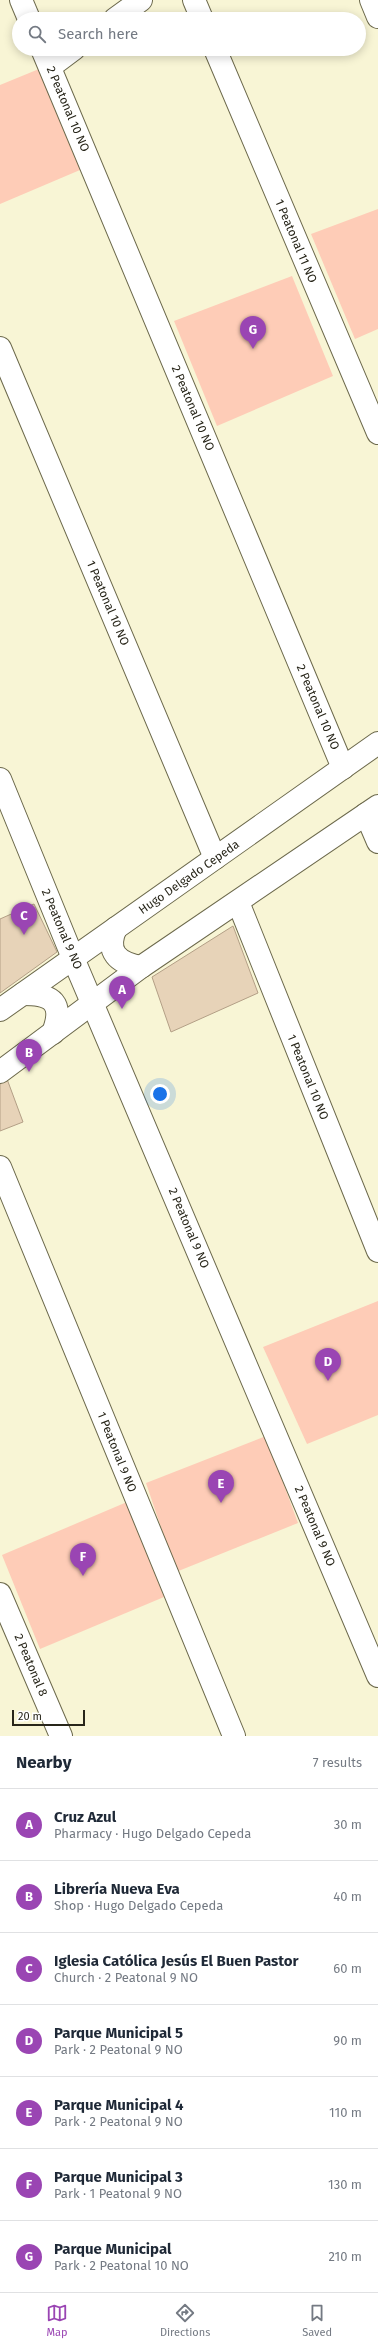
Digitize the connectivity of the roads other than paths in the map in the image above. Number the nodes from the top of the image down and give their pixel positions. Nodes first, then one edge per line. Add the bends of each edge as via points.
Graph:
1 (21, 0) edge
2 (141, 0) edge
3 (194, 0) edge
4 (371, 0) edge
5 (26, 12) edge
6 (125, 12) edge
7 (199, 12) edge
8 (378, 17) edge
9 (218, 56) edge
10 (46, 58) edge
11 (0, 348) edge
12 (378, 433) edge
13 (378, 743) edge
14 (343, 768) junction
15 (0, 779) edge
16 (372, 810) edge
17 (378, 842) edge
18 (215, 858) junction
19 (238, 902) junction
20 (116, 928) junction
21 (73, 958) junction
22 (141, 967) junction
23 (23, 994) junction
24 (94, 1004) junction
25 (0, 1010) edge
26 (53, 1033) junction
27 (0, 1072) edge
28 (0, 1167) edge
29 (378, 1251) edge
30 (0, 1594) edge
31 (378, 1676) edge
32 (61, 1736) edge
33 (234, 1736) edge

1 - 5 street
2 - 6 street
3 - 7 street
4 - 8 street
9 - 12 street, 1 Peatonal 11 NO
10 - 14 street, 2 Peatonal 10 NO
11 - 18 street, 1 Peatonal 10 NO
13 - 14 street, Hugo Delgado Cepeda
14 - 18 street, Hugo Delgado Cepeda
15 - 21 street, 2 Peatonal 9 NO
16 - 17 street
16 - 19 street
18 - 20 street, Hugo Delgado Cepeda
19 - 22 street
19 - 29 street, 1 Peatonal 10 NO
20 - 21 street, Hugo Delgado Cepeda
20 - 22 street via 111,940 114,952 120,961
21 - 23 street, Hugo Delgado Cepeda
21 - 24 street, 2 Peatonal 9 NO
22 - 24 street
23 - 25 street, Hugo Delgado Cepeda
23 - 26 street via 39,994 50,998 57,1009 58,1020
24 - 26 street
24 - 31 street, 2 Peatonal 9 NO
26 - 27 street
28 - 33 street, 1 Peatonal 9 NO
30 - 32 street, 2 Peatonal 8

